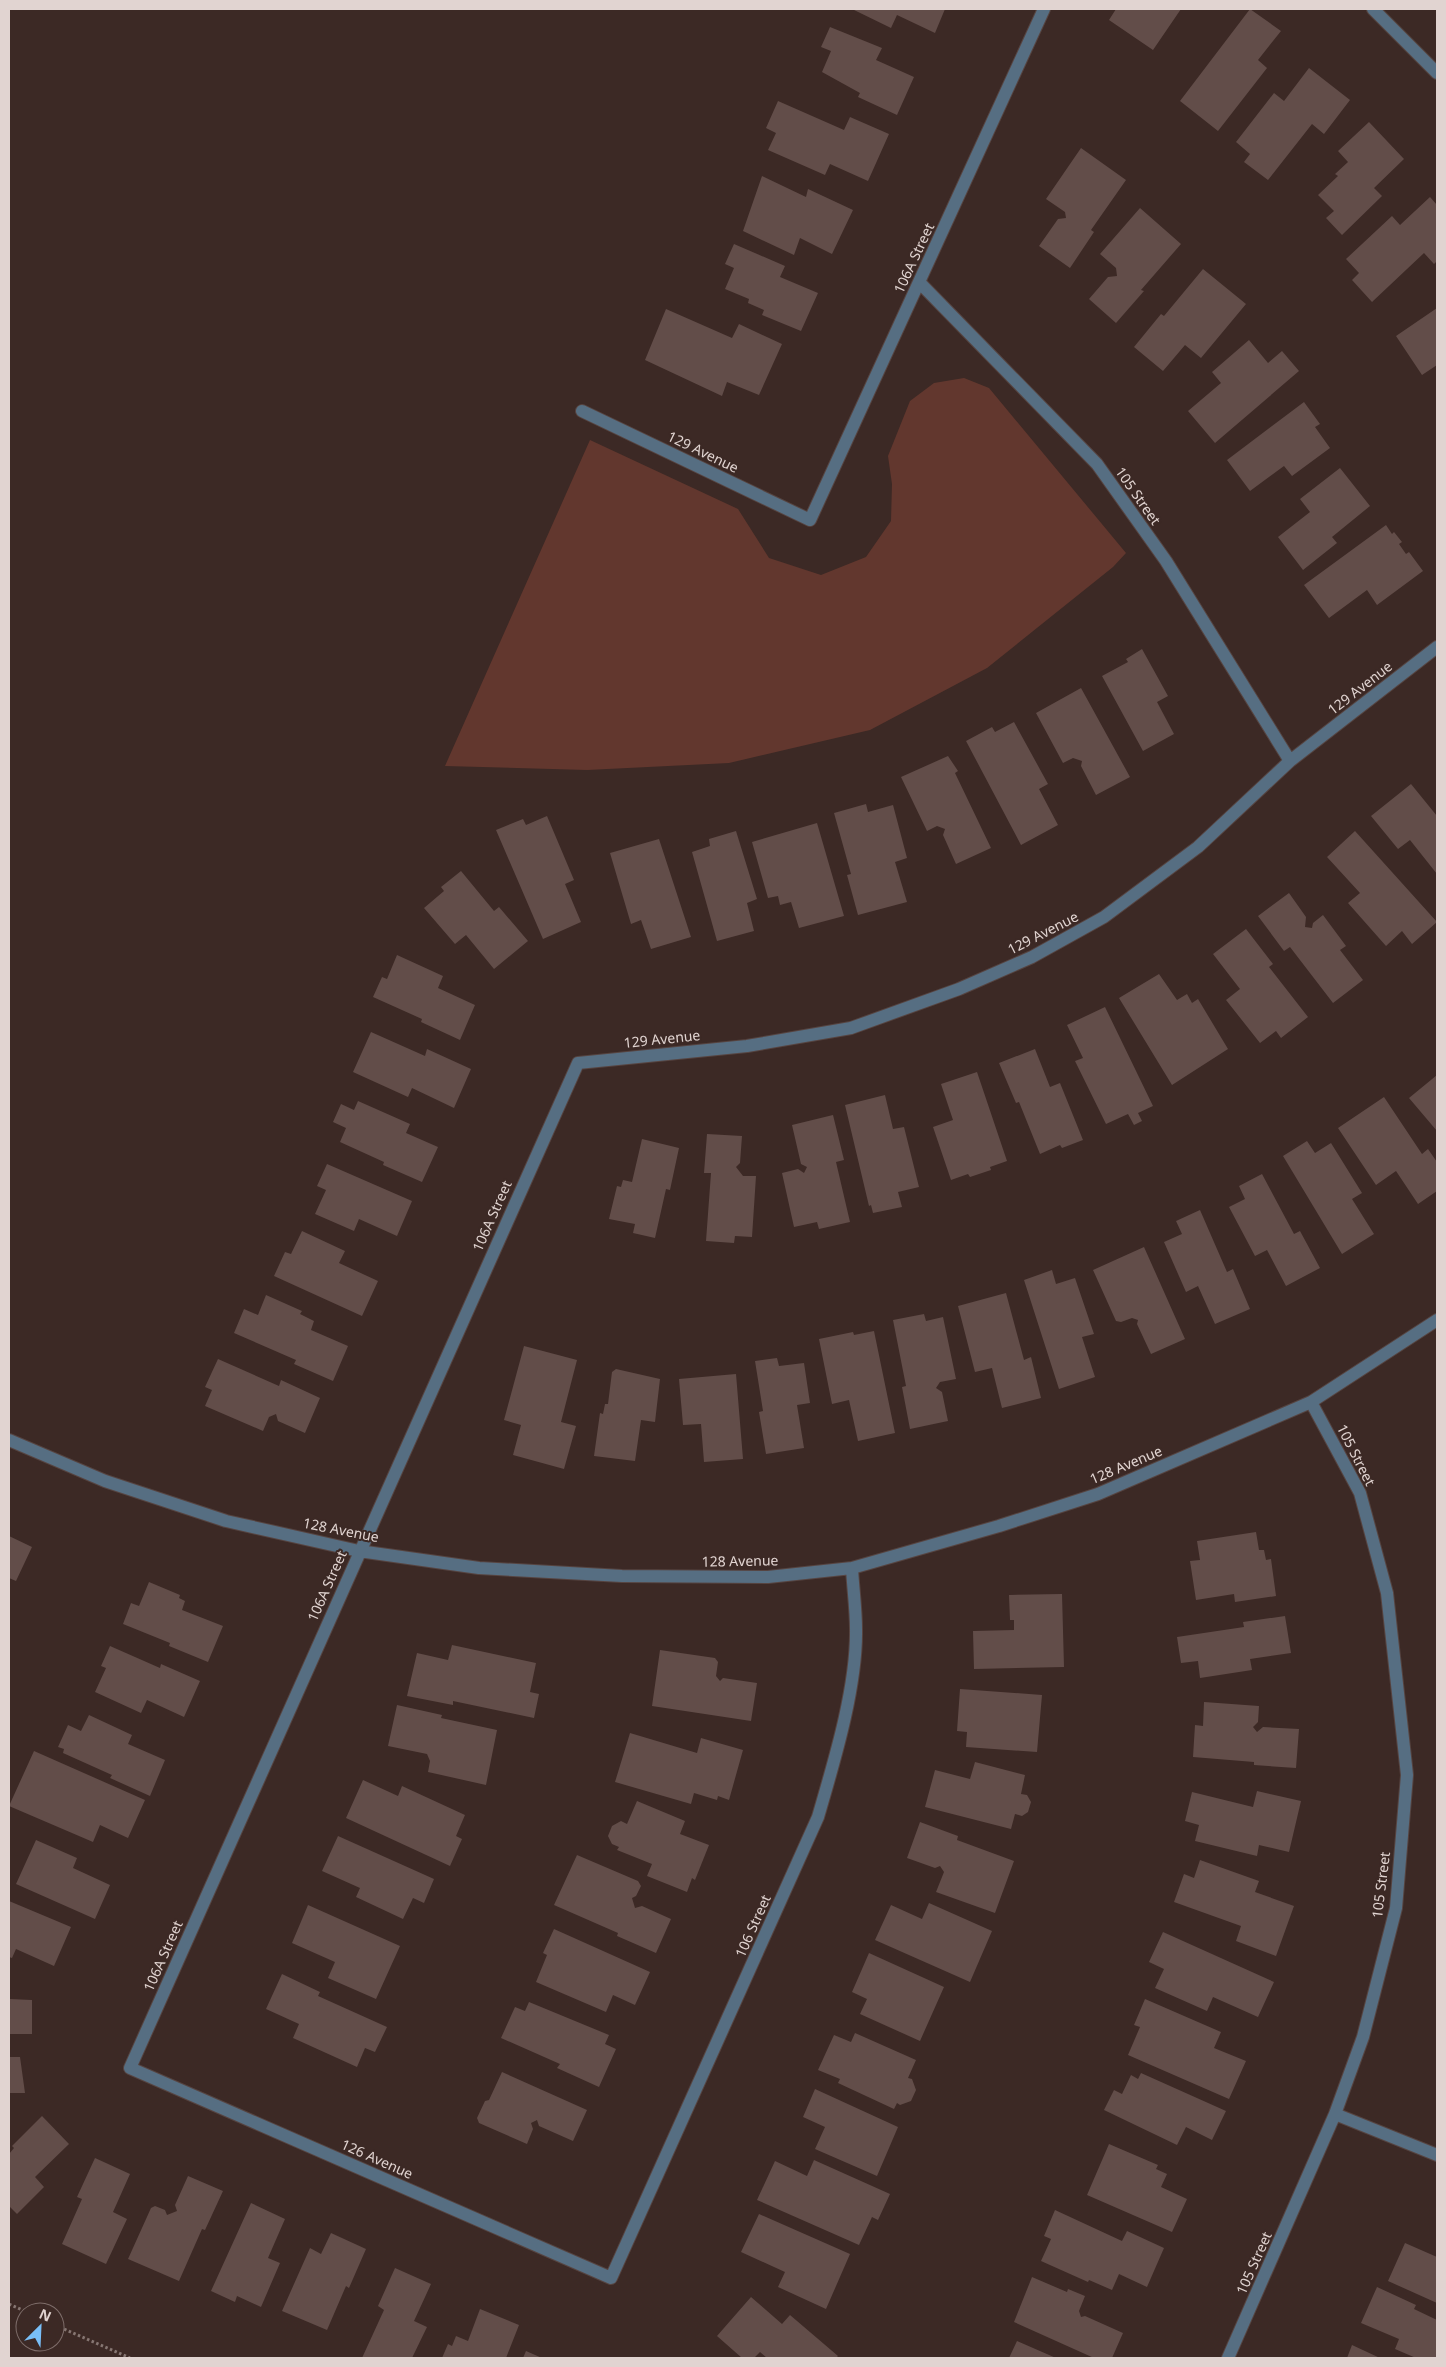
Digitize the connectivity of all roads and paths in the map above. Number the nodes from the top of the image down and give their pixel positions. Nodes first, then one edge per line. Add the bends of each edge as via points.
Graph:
1 (1044, 9) edge
2 (1373, 9) edge
3 (1437, 72) edge
4 (919, 282) junction
5 (582, 411) dead end
6 (810, 520) joint
7 (1437, 647) edge
8 (1290, 761) junction
9 (578, 1062) joint
10 (1437, 1320) edge
11 (1311, 1402) junction
12 (9, 1440) edge
13 (359, 1551) junction
14 (852, 1568) junction
15 (130, 2068) joint
16 (1335, 2114) junction
17 (1437, 2155) edge
18 (611, 2278) joint
19 (65, 2329) edge
20 (130, 2358) edge
21 (1228, 2358) edge

1 - 4 street, 106A Street
2 - 3 street
4 - 6 street, 106A Street
4 - 8 street, 105 Street via 1097,464 1166,561
5 - 6 street, 129 Avenue
7 - 8 street, 129 Avenue
8 - 9 street, 129 Avenue via 1198,847 1104,917 1032,957 959,989 851,1028 747,1046
9 - 13 street, 106A Street
10 - 11 street, 128 Avenue
11 - 14 street, 128 Avenue via 1098,1494
11 - 16 street, 105 Street via 1360,1493 1387,1593 1407,1775 1396,1908 1363,2037
12 - 13 street, 128 Avenue via 105,1481 226,1521
13 - 14 street, 128 Avenue via 479,1568 622,1576 768,1577
13 - 15 street, 106A Street
14 - 18 street, 106 Street via 856,1630 853,1671 834,1764 818,1817
15 - 18 street, 126 Avenue
16 - 17 street
16 - 21 street, 105 Street
19 - 20 path

